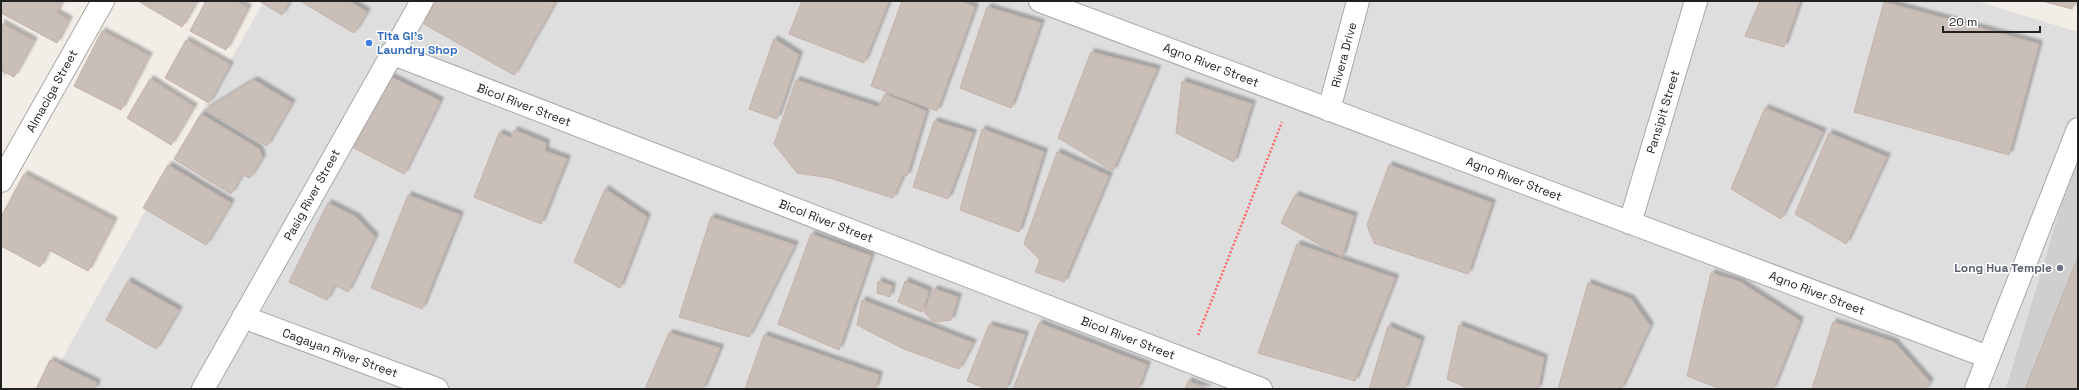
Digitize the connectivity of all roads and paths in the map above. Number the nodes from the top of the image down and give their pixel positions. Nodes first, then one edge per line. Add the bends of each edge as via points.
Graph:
1 (103, 1) edge
2 (422, 1) edge
3 (1040, 1) edge
4 (1358, 1) edge
5 (1696, 1) edge
6 (390, 53) junction
7 (1292, 96) junction
8 (1329, 110) junction
9 (2078, 129) edge
10 (1, 181) edge
11 (1630, 223) junction
12 (243, 317) junction
13 (1988, 358) junction
14 (1188, 361) junction
15 (203, 389) edge
16 (437, 389) edge
17 (1261, 389) edge
18 (1976, 389) edge

1 - 10 street, Almaciga Street
2 - 6 street, Pasig River Street
3 - 7 street, Agno River Street
4 - 8 street, Rivera Drive
5 - 11 street, Pansipit Street
6 - 12 street, Pasig River Street
6 - 14 street, Bicol River Street
7 - 8 street, Agno River Street
7 - 14 path
8 - 11 street, Agno River Street
9 - 13 street
11 - 13 street, Agno River Street
12 - 15 street, Pasig River Street
12 - 16 street, Cagayan River Street
13 - 18 street
14 - 17 street, Bicol River Street

